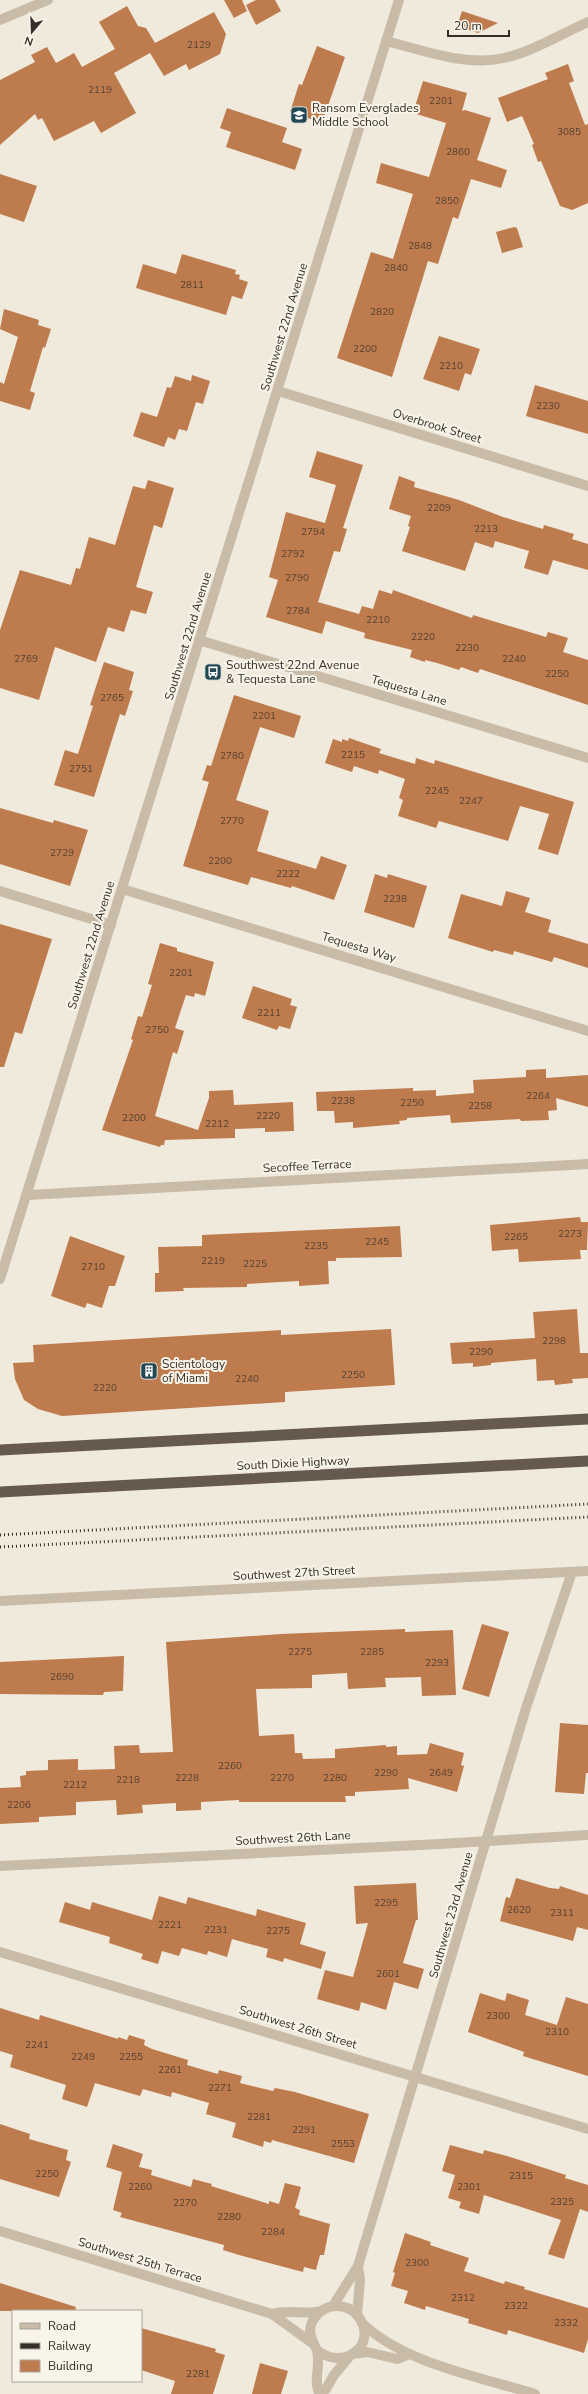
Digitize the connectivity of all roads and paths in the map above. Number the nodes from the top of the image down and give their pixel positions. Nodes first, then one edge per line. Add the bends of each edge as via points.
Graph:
1 (48, 0) edge
2 (398, 0) edge
3 (0, 20) edge
4 (588, 22) edge
5 (386, 41) junction
6 (278, 390) junction
7 (588, 486) edge
8 (199, 640) junction
9 (588, 758) edge
10 (122, 889) junction
11 (0, 891) edge
12 (111, 925) junction
13 (588, 1030) edge
14 (588, 1164) edge
15 (28, 1195) junction
16 (0, 1279) edge
17 (588, 1419) edge
18 (0, 1450) edge
19 (588, 1461) edge
20 (1, 1493) edge
21 (588, 1571) edge
22 (572, 1572) junction
23 (0, 1601) edge
24 (588, 1834) edge
25 (486, 1841) junction
26 (0, 1866) edge
27 (0, 1952) edge
28 (416, 2076) junction
29 (588, 2129) edge
30 (0, 2231) edge
31 (358, 2266) junction
32 (333, 2306) junction
33 (321, 2311) junction
34 (272, 2314) junction
35 (359, 2319) junction
36 (314, 2346) junction
37 (407, 2355) junction
38 (351, 2356) junction
39 (319, 2393) edge
40 (535, 2394) edge

1 - 3 street
2 - 5 street, Southwest 22nd Avenue
4 - 5 street via 512,56 492,60 458,58
5 - 6 street, Southwest 22nd Avenue
6 - 7 street, Overbrook Street
6 - 8 street, Southwest 22nd Avenue
8 - 9 street, Tequesta Lane
8 - 10 street, Southwest 22nd Avenue
10 - 12 street, Southwest 22nd Avenue
10 - 13 street, Tequesta Way
11 - 12 street
12 - 15 street, Southwest 22nd Avenue
14 - 15 street, Secoffee Terrace
15 - 16 street, Southwest 22nd Avenue
17 - 18 highway
19 - 20 highway, South Dixie Highway
21 - 22 street, Southwest 27th Street
22 - 23 street, Southwest 27th Street
22 - 25 street, Southwest 23rd Avenue via 526,1708
24 - 25 street, Southwest 26th Lane
25 - 26 street, Southwest 26th Lane
25 - 28 street, Southwest 23rd Avenue
27 - 28 street, Southwest 26th Street
28 - 29 street, Southwest 26th Street
28 - 31 street, Southwest 23rd Avenue
30 - 34 street, Southwest 25th Terrace
31 - 32 street, Southwest 23rd Avenue
31 - 35 street, Southwest 23rd Avenue
32 - 33 street
32 - 35 street via 346,2307
33 - 34 street, Southwest 25th Terrace via 302,2314 283,2310
33 - 36 street via 311,2325
34 - 36 street, Southwest 25th Terrace
35 - 37 street via 371,2332
35 - 38 street via 363,2337 358,2350
36 - 38 street via 332,2359
36 - 39 street via 318,2370 316,2385
37 - 38 street via 397,2359 367,2352
37 - 40 street
38 - 39 street via 334,2375 326,2389

